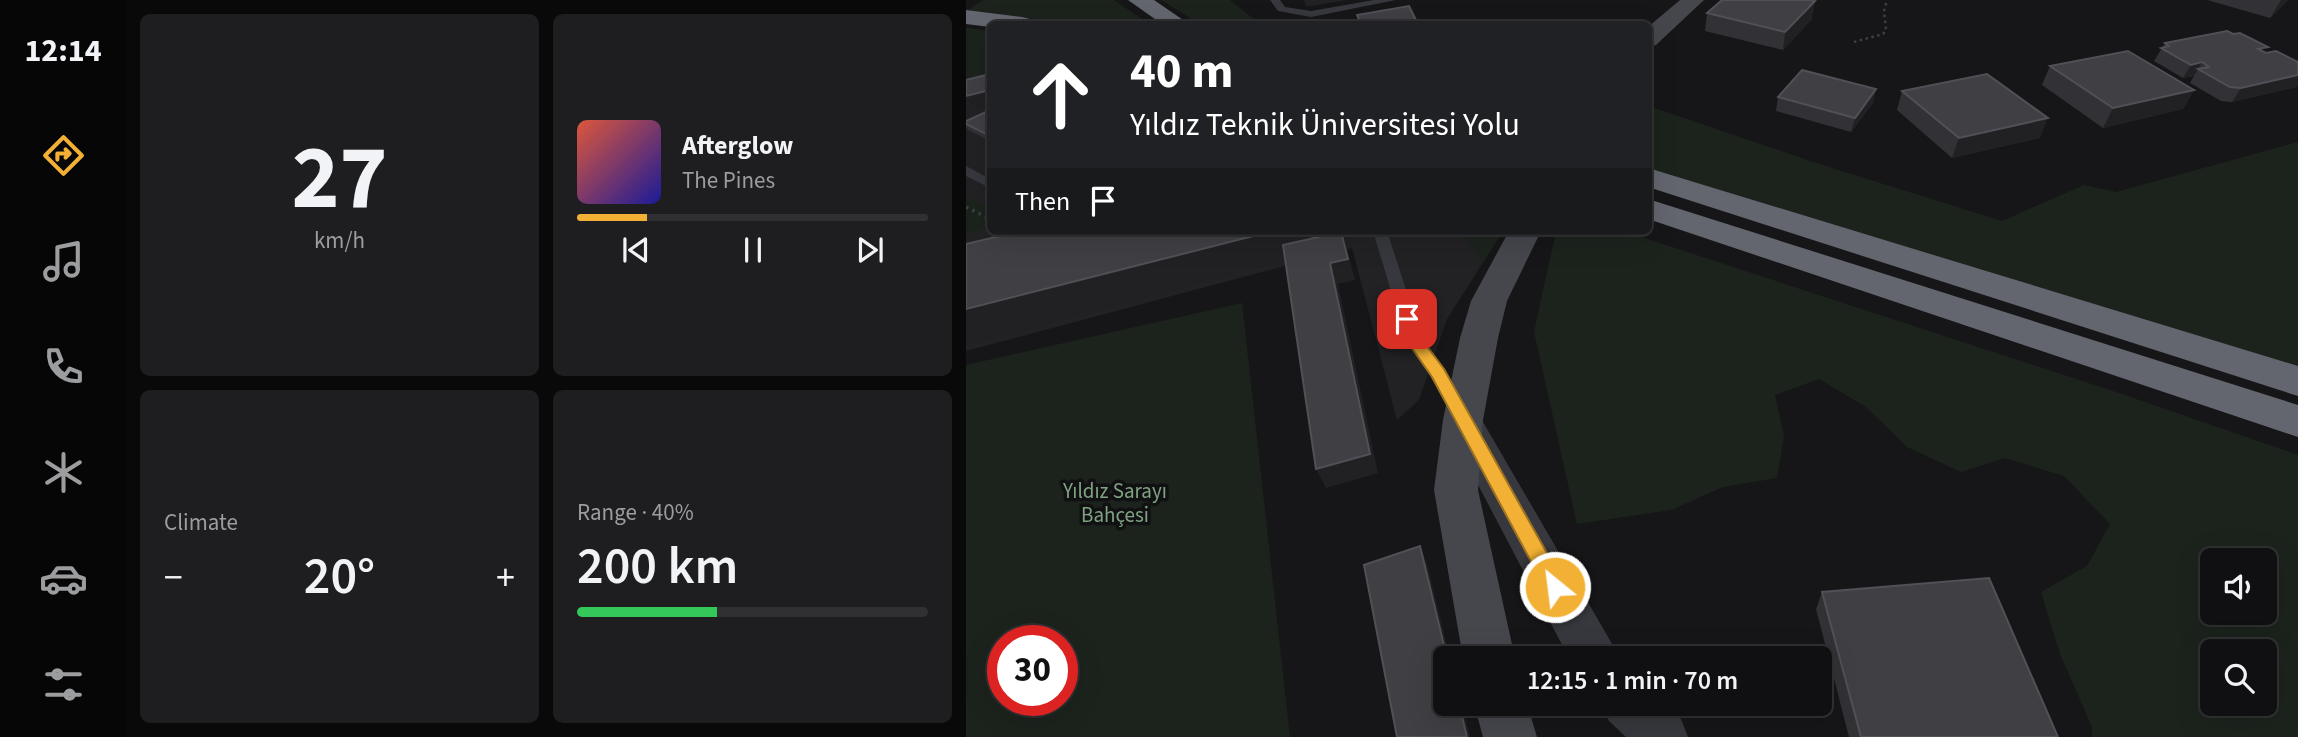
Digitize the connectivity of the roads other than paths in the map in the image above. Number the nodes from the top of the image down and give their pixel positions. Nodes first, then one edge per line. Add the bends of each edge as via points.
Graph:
1 (1139, 0) edge
2 (1275, 0) edge
3 (1391, 0) edge
4 (1693, 0) edge
5 (966, 17) edge
6 (998, 21) edge
7 (1172, 21) edge
8 (1652, 36) edge
9 (966, 170) edge
10 (1652, 178) edge
11 (987, 182) edge
12 (1652, 209) edge
13 (1381, 235) edge
14 (1523, 235) edge
15 (2298, 381) edge
16 (1463, 420) junction
17 (2298, 421) edge
18 (1487, 646) edge
19 (1587, 646) edge
20 (1504, 716) edge
21 (1639, 716) edge
22 (1510, 737) edge
23 (1663, 737) edge

1 - 7 highway
2 - 3 lane via 1282,9 1311,14
4 - 8 main road
5 - 6 highway
9 - 11 lane
10 - 15 highway
12 - 17 highway
13 - 16 lane via 1413,338
14 - 16 main road via 1489,301
16 - 18 main road via 1456,490
16 - 19 street
20 - 22 main road
21 - 23 street

